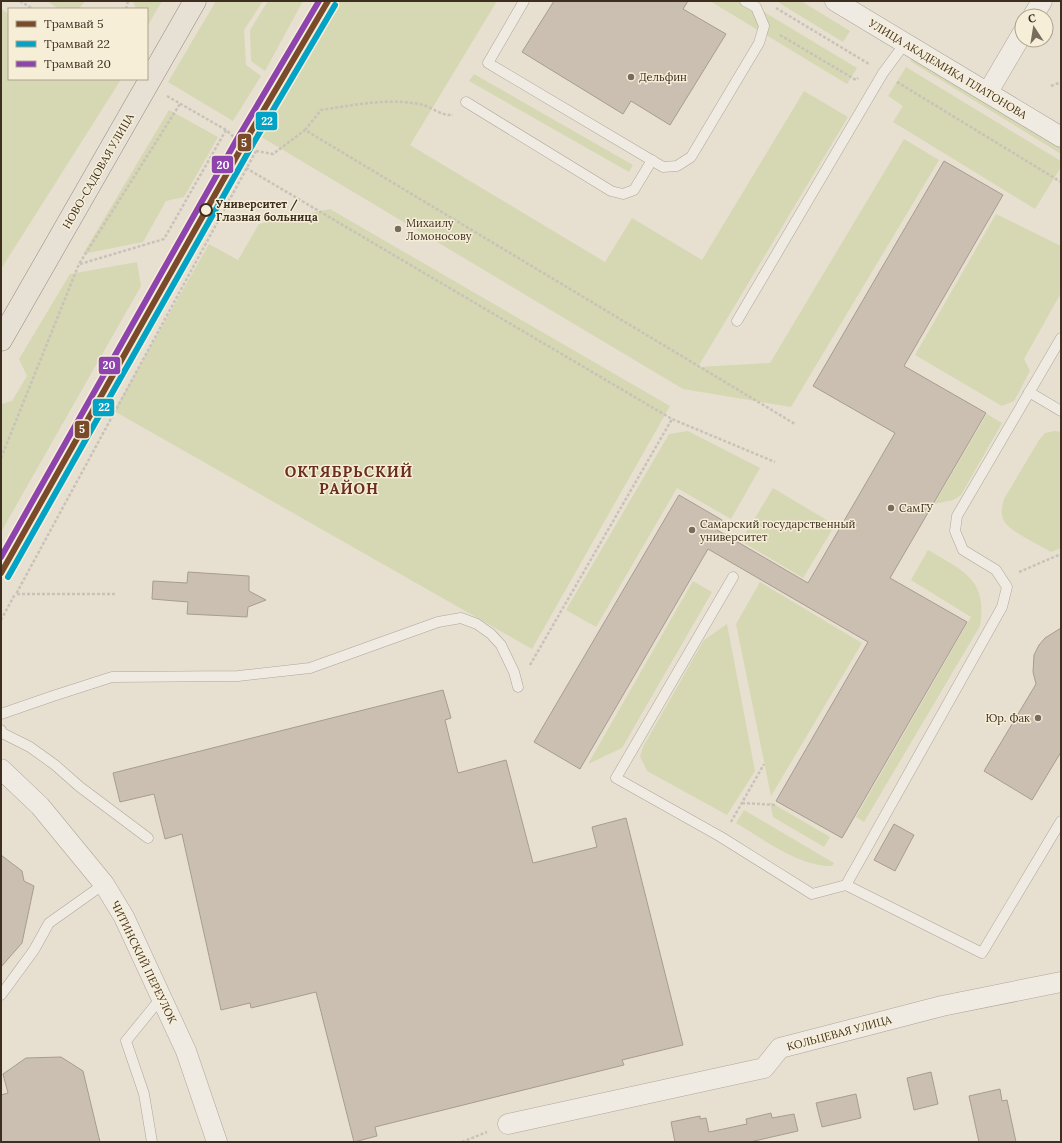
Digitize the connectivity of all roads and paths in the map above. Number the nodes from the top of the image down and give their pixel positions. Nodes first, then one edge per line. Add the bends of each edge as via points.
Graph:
1 (20, 1) edge
2 (195, 1) edge
3 (524, 1) edge
4 (745, 1) edge
5 (835, 1) edge
6 (772, 5) dead end
7 (31, 8) edge
8 (764, 26) junction
9 (906, 42) junction
10 (1014, 48) edge
11 (867, 63) junction
12 (863, 69) dead end
13 (883, 73) junction
14 (860, 74) dead end
15 (1061, 82) edge
16 (147, 85) junction
17 (1051, 86) dead end
18 (988, 92) junction
19 (466, 102) dead end
20 (180, 104) junction
21 (486, 114) junction
22 (226, 130) junction
23 (304, 130) junction
24 (1061, 137) edge
25 (256, 151) junction
26 (652, 160) junction
27 (246, 168) junction
28 (1061, 182) edge
29 (79, 264) junction
30 (738, 321) dead end
31 (1061, 338) edge
32 (1, 340) edge
33 (1030, 392) junction
34 (1061, 410) edge
35 (672, 419) junction
36 (795, 424) dead end
37 (1, 458) edge
38 (776, 462) dead end
39 (1061, 554) edge
40 (733, 577) dead end
41 (1002, 580) junction
42 (16, 594) junction
43 (115, 594) dead end
44 (1, 620) edge
45 (518, 686) joint
46 (1, 714) edge
47 (1, 730) edge
48 (764, 764) dead end
49 (1, 769) edge
50 (742, 803) junction
51 (777, 805) dead end
52 (1061, 821) edge
53 (721, 837) junction
54 (148, 838) dead end
55 (104, 884) junction
56 (846, 885) junction
57 (1061, 982) edge
58 (1, 995) edge
59 (162, 998) junction
60 (508, 1124) joint
61 (152, 1142) edge
62 (217, 1142) edge
63 (462, 1142) edge

1 - 7 path
2 - 16 main road, НОВО-САДОВАЯ УЛИЦА
3 - 26 lane via 488,63
4 - 8 lane via 756,7
5 - 9 street, УЛИЦА АКАДЕМИКА ПЛАТОНОВА
6 - 11 path
8 - 14 path via 856,80
8 - 26 lane via 759,43 691,157 677,166 663,167
9 - 13 lane
9 - 18 street, УЛИЦА АКАДЕМИКА ПЛАТОНОВА
10 - 18 street
11 - 12 path
11 - 13 path
13 - 28 path
13 - 30 lane
15 - 17 path
16 - 20 path
16 - 32 main road, НОВО-САДОВАЯ УЛИЦА
18 - 24 street, УЛИЦА АКАДЕМИКА ПЛАТОНОВА
19 - 21 lane
20 - 22 path
20 - 29 path
21 - 23 path via 447,116 420,104 377,102 321,110
21 - 26 lane via 611,191 624,194 634,190
22 - 25 path
22 - 29 path via 164,239
23 - 25 path via 273,154
23 - 36 path
25 - 27 path
27 - 35 path
27 - 42 path
29 - 37 path
31 - 33 lane
33 - 34 lane
33 - 41 lane via 958,516 955,531 963,550 996,570
35 - 38 path
35 - 45 path
39 - 41 path
40 - 53 lane via 616,778
41 - 56 lane via 1007,587 1002,607
42 - 43 path
42 - 44 path
45 - 46 lane via 501,645 477,624 461,618 438,622 310,668 238,676 112,677
47 - 54 lane via 2,734 30,747 55,765
48 - 50 path
49 - 55 street, ЧИТИНСКИЙ ПЕРЕУЛОК via 40,806
50 - 51 path
50 - 53 path
52 - 56 lane via 982,953
53 - 56 lane via 812,894
55 - 58 lane via 49,924 34,950
55 - 59 street, ЧИТИНСКИЙ ПЕРЕУЛОК via 124,917
57 - 60 street, КОЛЬЦЕВАЯ УЛИЦА via 942,1006 780,1048 764,1068
59 - 61 lane via 126,1041 144,1094
59 - 62 street, ЧИТИНСКИЙ ПЕРЕУЛОК via 186,1051
60 - 63 path

